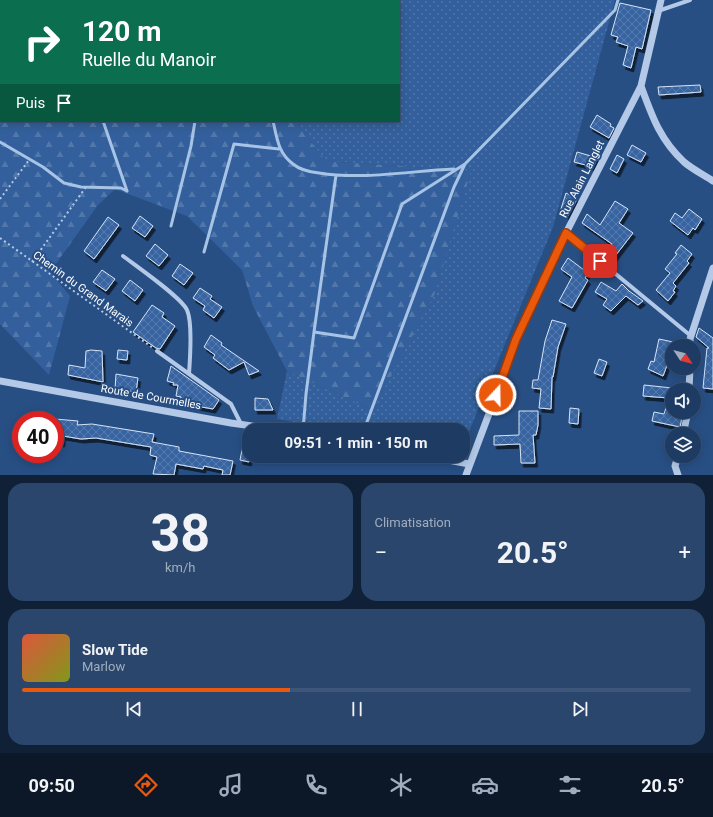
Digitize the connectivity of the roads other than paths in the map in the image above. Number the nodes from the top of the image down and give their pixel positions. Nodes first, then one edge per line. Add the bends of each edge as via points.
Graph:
1 (661, 0) edge
2 (690, 0) edge
3 (658, 11) junction
4 (642, 86) junction
5 (713, 181) edge
6 (566, 233) junction
7 (123, 256) dead end
8 (713, 268) edge
9 (691, 336) junction
10 (691, 339) edge
11 (157, 351) road end
12 (189, 374) junction
13 (0, 381) edge
14 (241, 424) joint
15 (465, 463) edge
16 (676, 463) edge
17 (470, 464) junction
18 (466, 475) edge
19 (678, 475) edge

1 - 3 street, Rue Alain Langlet
2 - 3 street
3 - 4 street, Rue Alain Langlet
4 - 5 street via 663,139 685,163
4 - 6 street, Rue Alain Langlet
6 - 9 street
6 - 17 street, Rue Alain Langlet via 516,339
7 - 12 street via 176,297 187,310 191,350
8 - 9 street
9 - 10 street
11 - 12 street
12 - 14 street via 231,404
13 - 14 street, Route de Courmelles
15 - 17 street
16 - 19 street
17 - 18 street, Rue Alain Langlet

